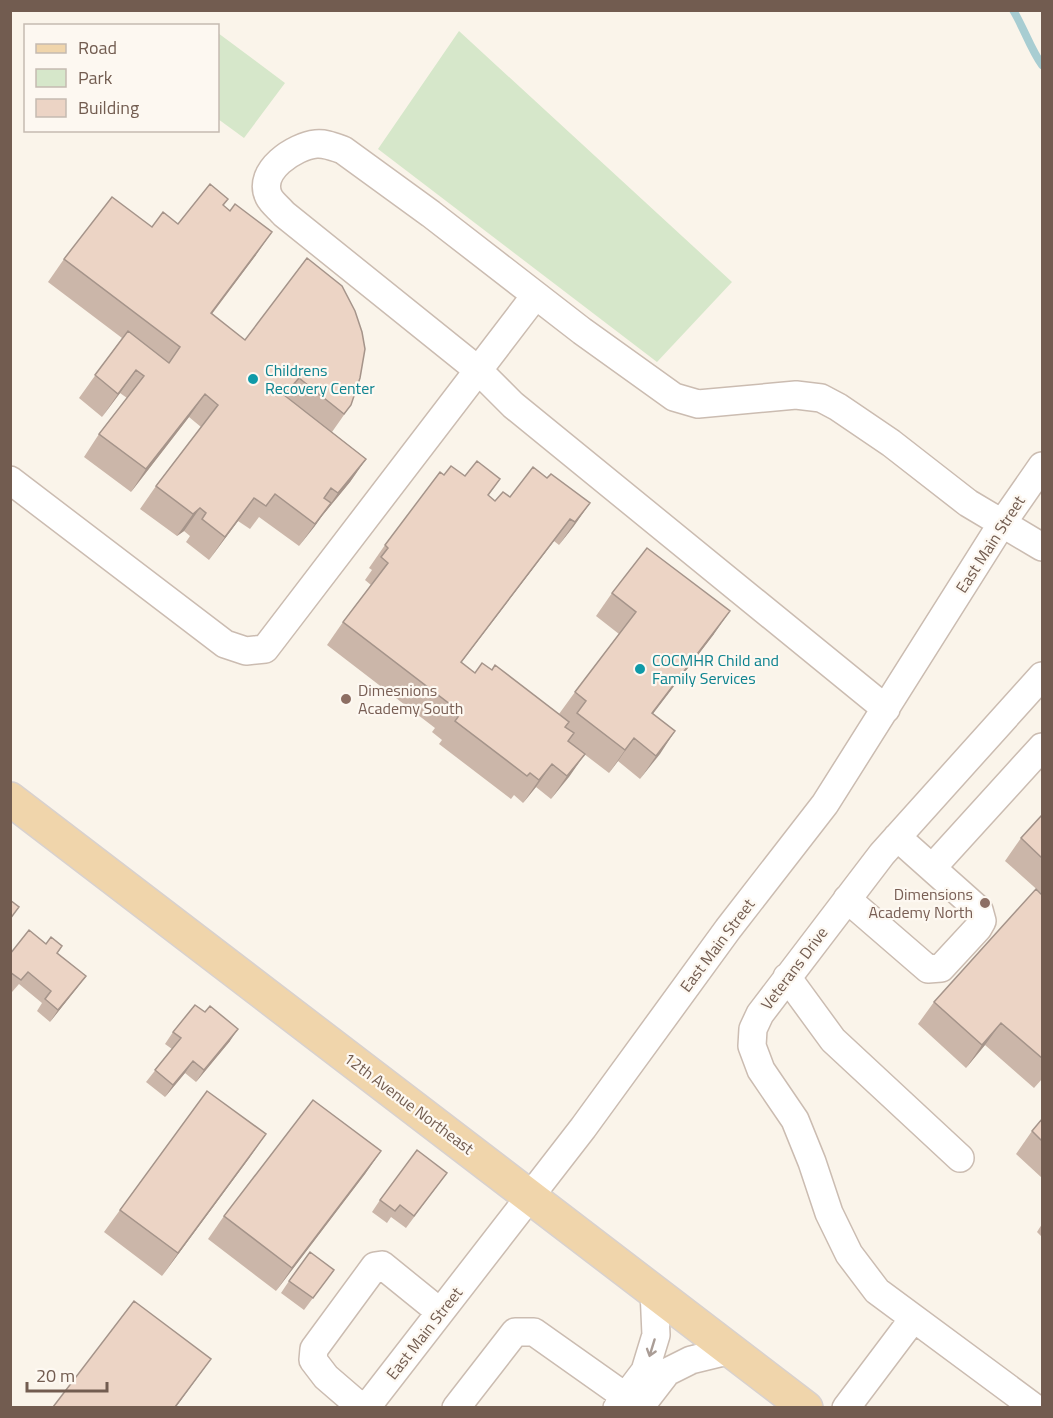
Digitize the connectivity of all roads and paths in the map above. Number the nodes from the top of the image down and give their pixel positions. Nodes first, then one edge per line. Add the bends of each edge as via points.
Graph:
1 (536, 296) junction
2 (478, 370) junction
3 (1042, 466) edge
4 (10, 480) edge
5 (1002, 525) junction
6 (1042, 547) edge
7 (1042, 676) edge
8 (886, 709) junction
9 (1042, 747) edge
10 (10, 799) edge
11 (897, 837) junction
12 (932, 868) junction
13 (847, 898) junction
14 (787, 977) junction
15 (960, 1158) dead end
16 (530, 1195) junction
17 (654, 1290) junction
18 (440, 1312) junction
19 (913, 1319) junction
20 (732, 1350) junction
21 (631, 1405) edge
22 (364, 1407) edge
23 (456, 1407) edge
24 (806, 1407) edge
25 (846, 1407) edge
26 (1035, 1407) edge

1 - 2 street
1 - 2 street via 343,150 315,144 276,165 266,188 284,214
1 - 5 street via 674,397 698,404 796,395 821,398 868,427
2 - 4 street via 265,649 246,651 225,644
2 - 8 street via 513,405
3 - 5 street, East Main Street
5 - 6 street
5 - 8 street, East Main Street
7 - 11 street, Veterans Drive
8 - 16 street, East Main Street via 825,804
9 - 12 street
10 - 16 main road, 12th Avenue Northeast
11 - 12 street
11 - 13 street, Veterans Drive
12 - 13 street via 981,915 978,928 941,968 928,969
13 - 14 street, Veterans Drive
14 - 15 street via 833,1040
14 - 19 street, Veterans Drive via 760,1014 753,1029 752,1046 761,1070 795,1120 829,1213 849,1254 877,1291
16 - 17 main road, 12th Avenue Northeast
16 - 18 street, East Main Street
17 - 20 main road, 12th Avenue Northeast
17 -> 21 street via 656,1335
18 - 22 street, East Main Street
18 - 22 street via 382,1265 375,1266 314,1349 313,1360 326,1377
19 - 25 street
19 - 26 street, Veterans Drive
20 - 21 street via 691,1360 667,1372
20 - 24 main road, 12th Avenue Northeast
21 - 23 street via 534,1332 515,1332

